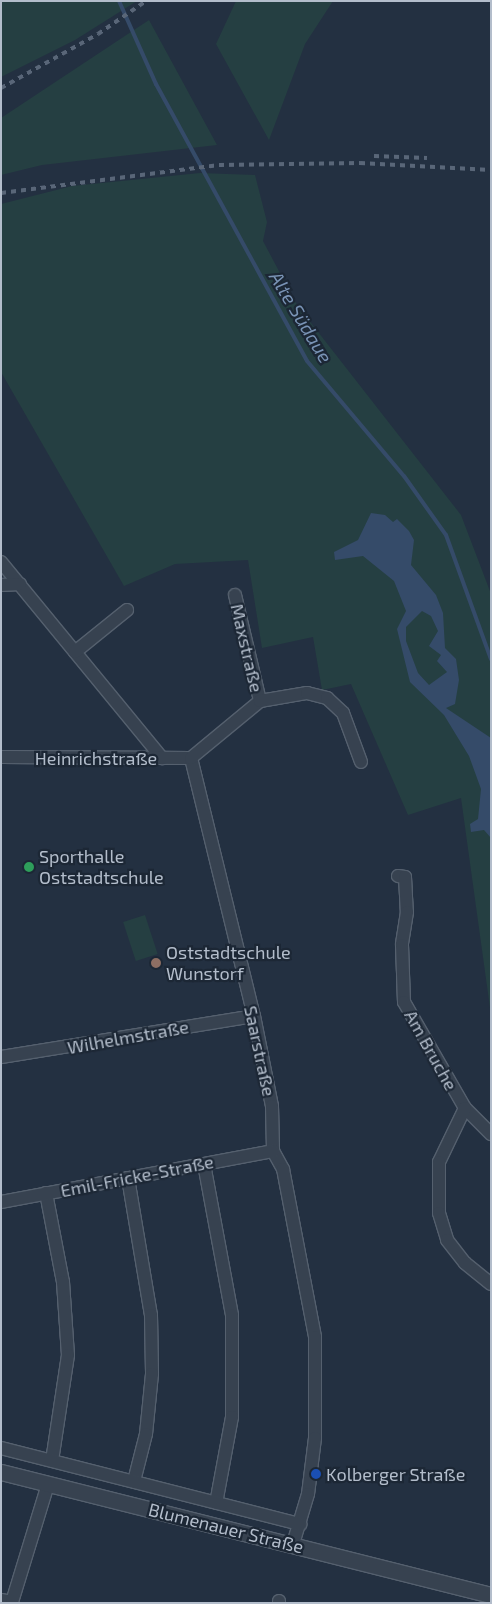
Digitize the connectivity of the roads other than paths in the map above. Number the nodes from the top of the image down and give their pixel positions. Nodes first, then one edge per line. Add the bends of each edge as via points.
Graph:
1 (1, 562) edge
2 (20, 584) junction
3 (1, 585) edge
4 (234, 595) dead end
5 (127, 610) dead end
6 (75, 652) junction
7 (260, 701) junction
8 (1, 757) edge
9 (162, 758) junction
10 (191, 758) junction
11 (361, 762) dead end
12 (398, 876) dead end
13 (254, 1016) junction
14 (1, 1057) edge
15 (465, 1108) junction
16 (491, 1134) edge
17 (273, 1151) junction
18 (204, 1164) junction
19 (128, 1178) junction
20 (46, 1193) junction
21 (1, 1202) edge
22 (491, 1284) edge
23 (1, 1448) edge
24 (52, 1461) junction
25 (1, 1472) edge
26 (134, 1481) junction
27 (48, 1484) junction
28 (216, 1502) junction
29 (300, 1524) junction
30 (293, 1544) junction
31 (491, 1595) edge
32 (10, 1601) edge

1 - 2 street
2 - 3 street
2 - 6 street
4 - 7 street, Maxstraße
5 - 6 street
6 - 9 street
7 - 10 street
7 - 11 street via 307,693 327,698 343,713
8 - 9 street, Heinrichstraße
9 - 10 street, Heinrichstraße
10 - 13 street, Saarstraße
12 - 15 street, Am Bruche via 404,877 408,912 402,945 404,1002
13 - 14 street, Wilhelmstraße
13 - 17 street, Saarstraße via 272,1106
15 - 16 street, Am Bruche
15 - 22 street, Am Bruche via 439,1162 439,1213 447,1240 465,1263
17 - 18 street, Emil-Fricke-Straße
17 - 29 street, Saarstraße via 283,1169 316,1337 315,1438
18 - 19 street, Emil-Fricke-Straße
18 - 28 street via 232,1315 232,1417
19 - 20 street, Emil-Fricke-Straße
19 - 26 street via 150,1315 152,1374 146,1434
20 - 21 street, Emil-Fricke-Straße
20 - 24 street via 63,1282 68,1355
23 - 24 street, Blumenauer Straße
24 - 26 street, Blumenauer Straße
25 - 27 street, Blumenauer Straße
26 - 28 street, Blumenauer Straße
27 - 30 street, Blumenauer Straße
27 - 32 street
28 - 29 street, Blumenauer Straße
29 - 30 street, Saarstraße
30 - 31 street, Blumenauer Straße

